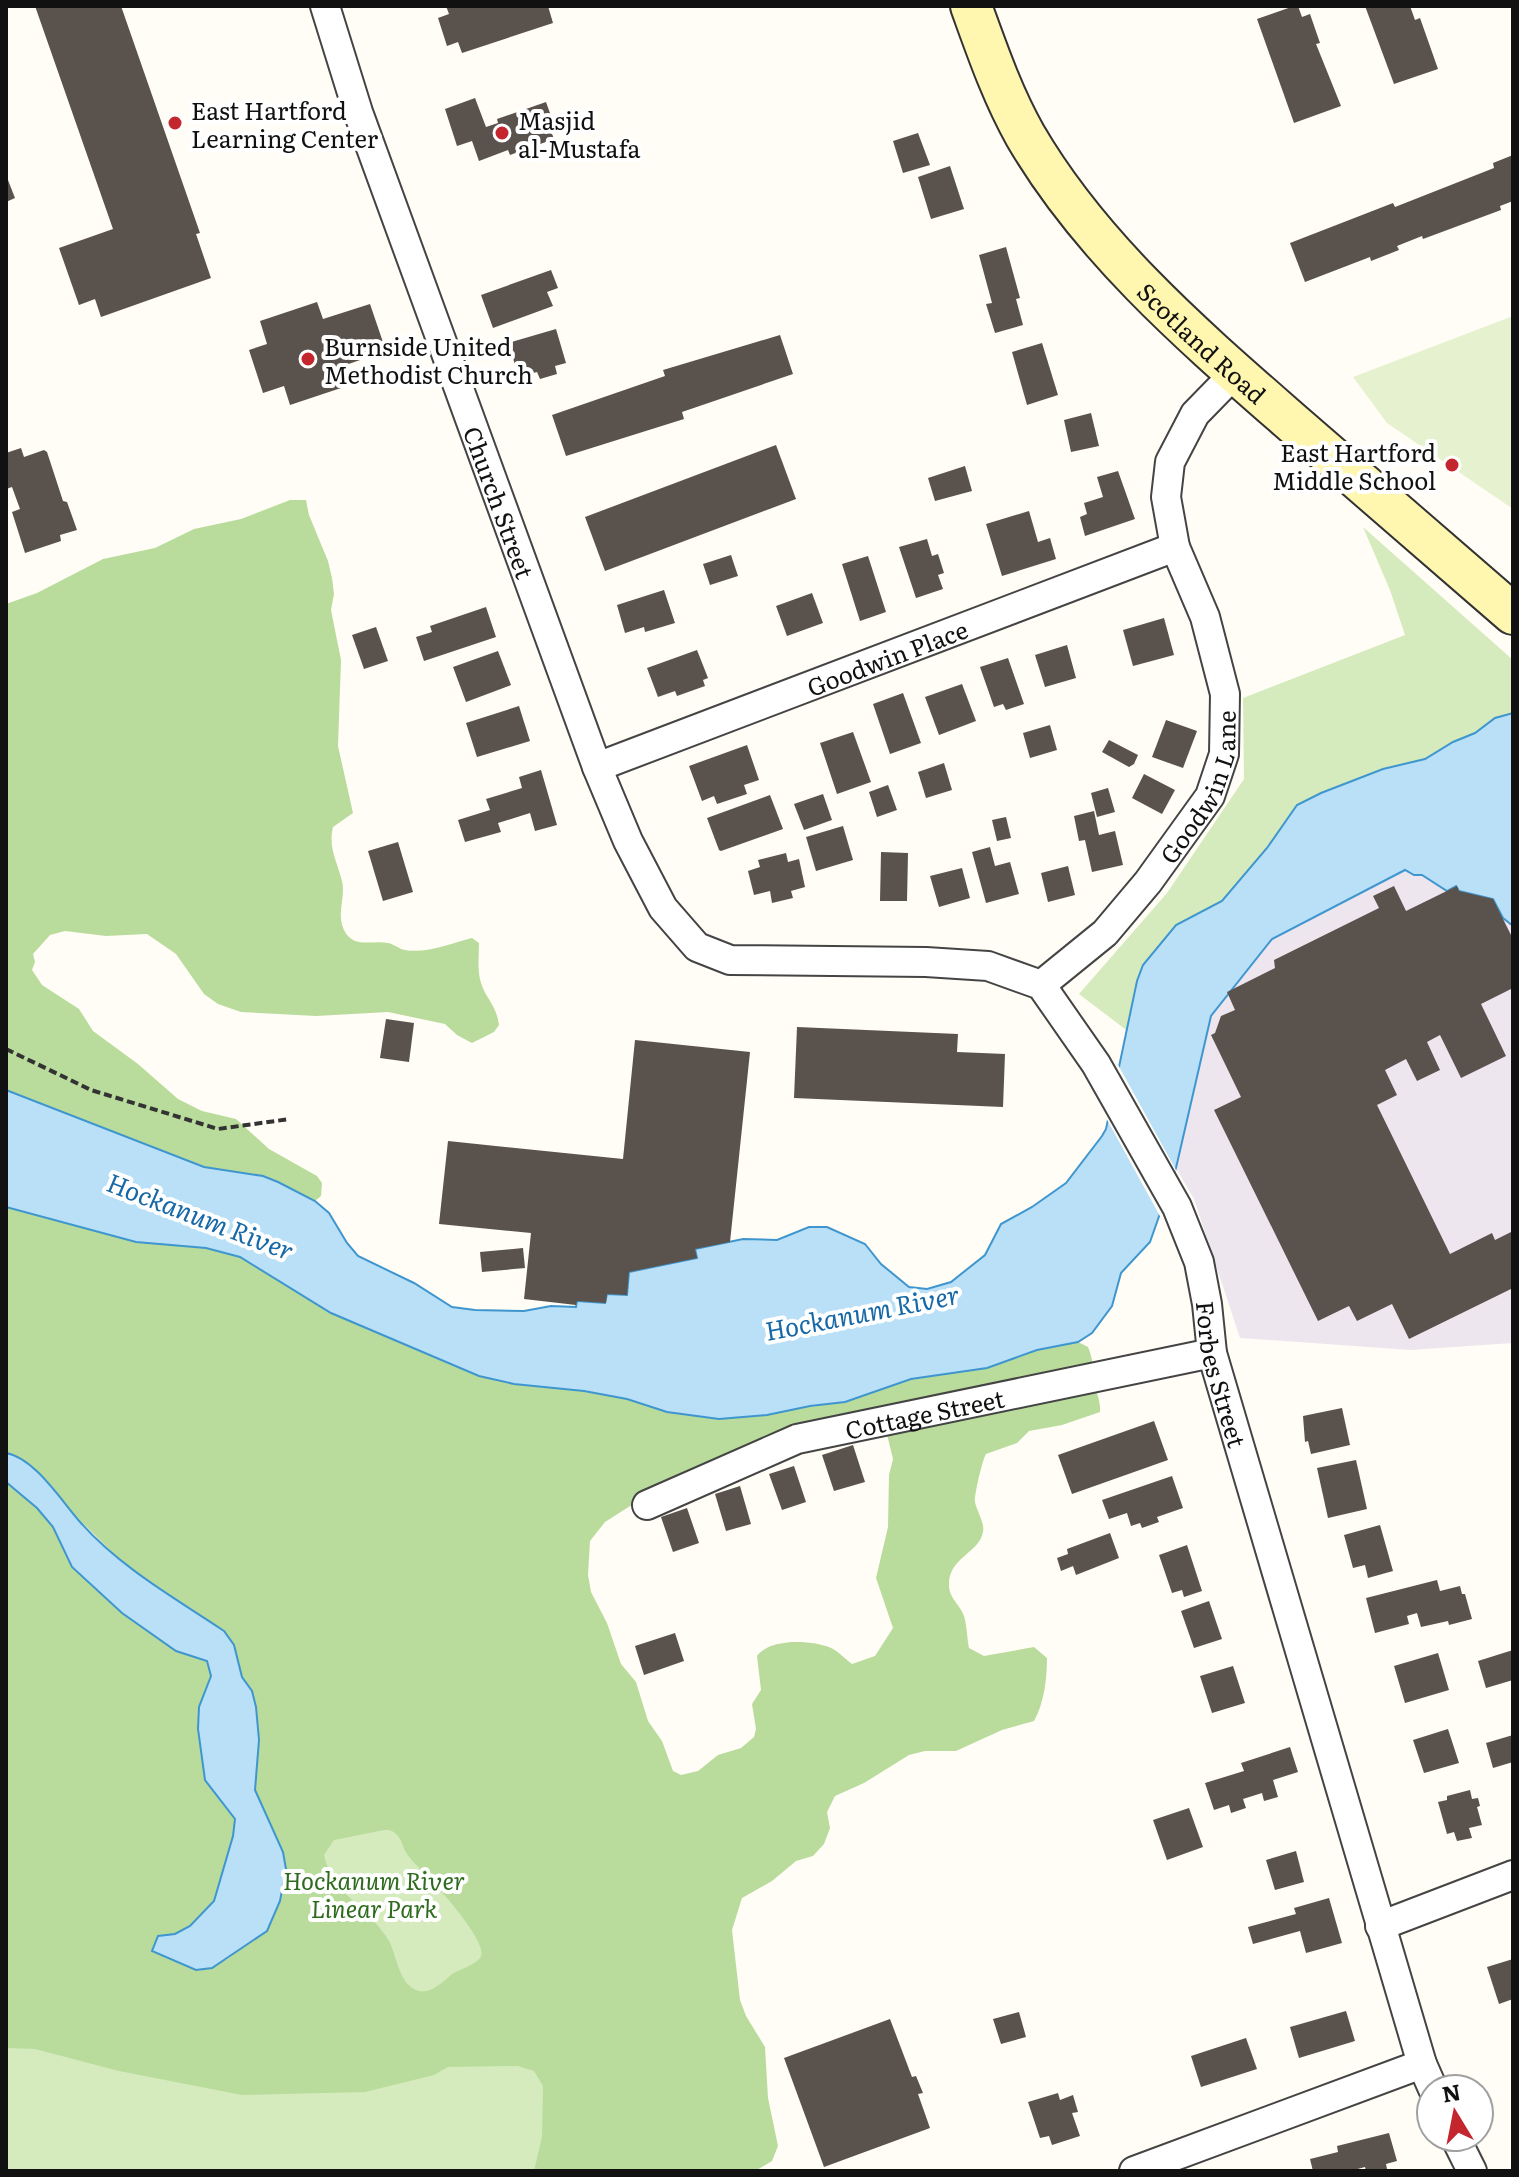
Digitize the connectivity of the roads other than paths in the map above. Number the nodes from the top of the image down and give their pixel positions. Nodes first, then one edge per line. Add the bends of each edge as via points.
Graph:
1 (325, 6) edge
2 (971, 6) edge
3 (1235, 373) junction
4 (1175, 547) junction
5 (1513, 614) edge
6 (597, 767) junction
7 (1041, 985) junction
8 (1212, 1353) junction
9 (647, 1505) dead end
10 (1513, 1875) edge
11 (1380, 1926) junction
12 (1426, 2073) edge
13 (1415, 2080) edge
14 (1463, 2153) edge
15 (1134, 2171) edge
16 (1472, 2171) edge

1 - 6 street, Church Street via 358,112
2 - 3 main road, Scotland Road via 1013,112 1073,205 1145,289
3 - 4 street, Goodwin Lane via 1195,414 1170,462 1166,497
3 - 5 main road, Scotland Road
4 - 6 street, Goodwin Place
4 - 7 street, Goodwin Lane via 1205,617 1225,694 1224,754 1210,796 1148,882 1105,933
6 - 7 street, Church Street via 663,908 697,947 730,960 988,966
7 - 8 street, Forbes Street via 1105,1080 1169,1194 1199,1262
8 - 9 street, Cottage Street via 797,1439
8 - 11 street, Forbes Street
10 - 11 street
11 - 12 street, Forbes Street
13 - 15 street
14 - 16 street

